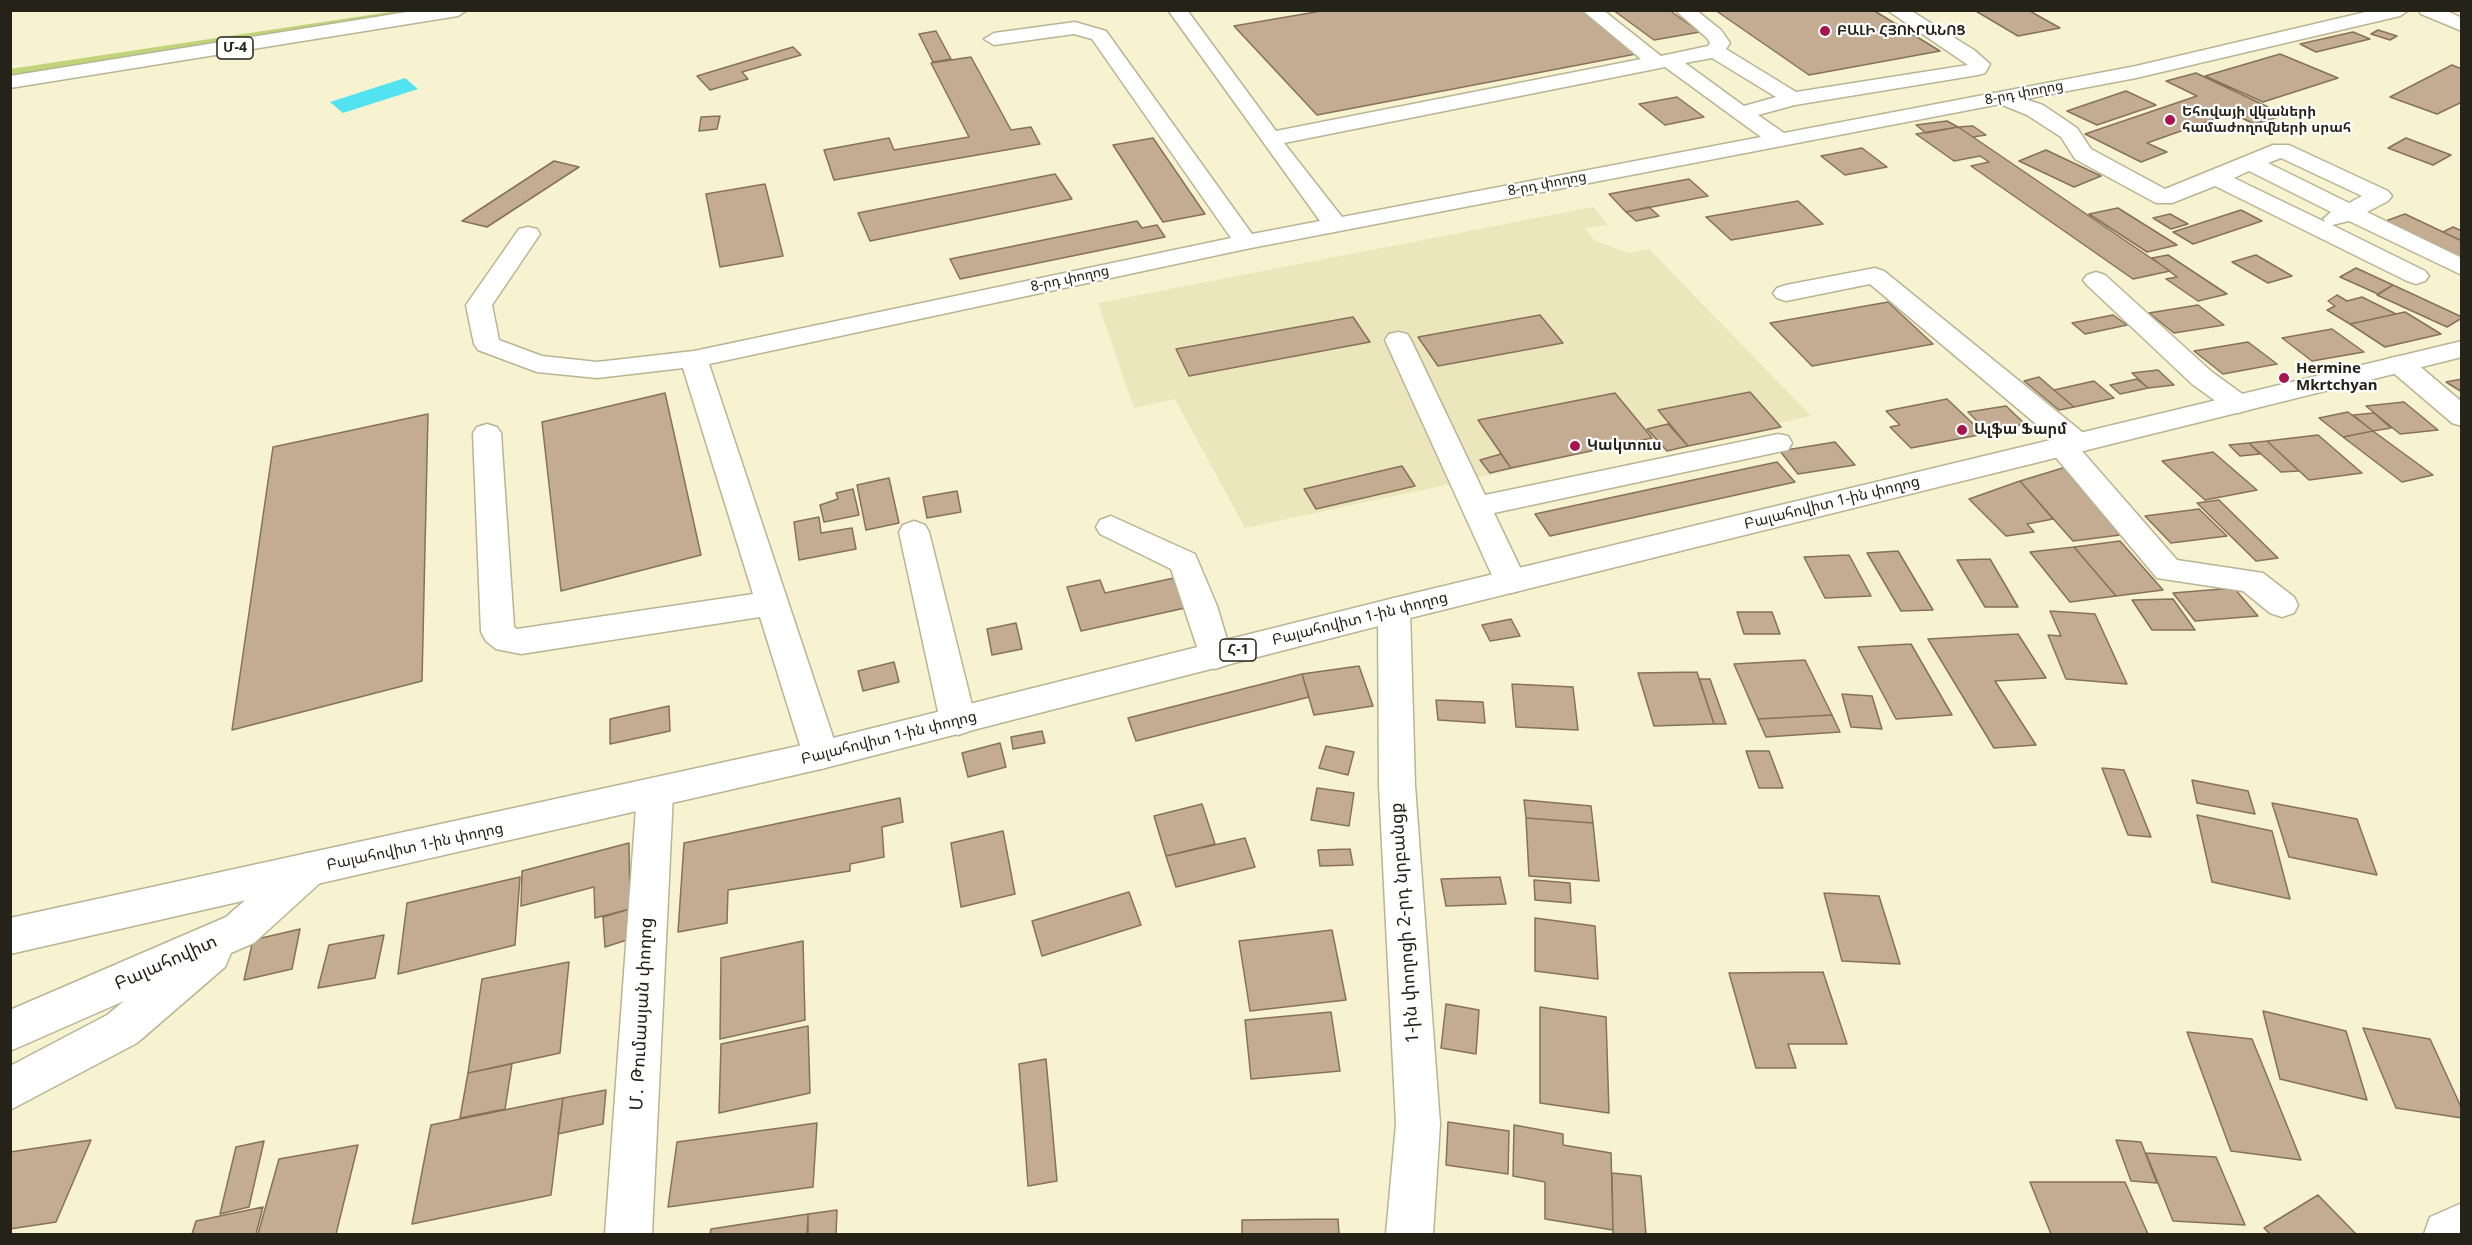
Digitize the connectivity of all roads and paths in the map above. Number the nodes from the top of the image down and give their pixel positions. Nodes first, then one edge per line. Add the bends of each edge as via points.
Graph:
1 (352, 10) edge
2 (458, 10) edge
3 (1177, 10) edge
4 (1591, 10) edge
5 (1684, 10) edge
6 (1896, 10) edge
7 (2400, 10) edge
8 (2428, 10) edge
9 (2462, 25) edge
10 (994, 39) dead end
11 (1715, 51) junction
12 (22, 61) dead end
13 (1663, 62) junction
14 (10, 82) edge
15 (1999, 97) junction
16 (1793, 99) junction
17 (1743, 113) junction
18 (1270, 139) junction
19 (1779, 139) junction
20 (2250, 163) junction
21 (2215, 177) junction
22 (2349, 212) junction
23 (1336, 225) junction
24 (2318, 228) junction
25 (528, 234) dead end
26 (1246, 242) junction
27 (2462, 268) edge
28 (2416, 276) dead end
29 (2096, 280) dead end
30 (1786, 292) dead end
31 (1398, 340) dead end
32 (2462, 349) edge
33 (694, 359) junction
34 (2400, 364) junction
35 (2238, 404) junction
36 (2462, 417) edge
37 (487, 433) dead end
38 (1778, 443) dead end
39 (2070, 445) junction
40 (1476, 507) junction
41 (1112, 527) dead end
42 (914, 532) dead end
43 (1511, 582) junction
44 (772, 603) junction
45 (2282, 606) dead end
46 (1394, 610) junction
47 (1215, 656) junction
48 (958, 721) junction
49 (821, 755) junction
50 (655, 794) junction
51 (307, 870) junction
52 (240, 930) junction
53 (10, 936) edge
54 (10, 1031) edge
55 (10, 1089) edge
56 (2462, 1226) edge
57 (628, 1234) edge
58 (1410, 1234) edge
59 (2447, 1234) edge

1 - 12 main road, Մ-4
2 - 14 main road, Մ-4
3 - 18 main road
4 - 13 main road
5 - 11 main road via 1714,34 1720,44
6 - 16 main road via 1967,54 1980,64 1978,69
7 - 15 main road, 8-րդ փողոց via 2136,72
8 - 9 main road
10 - 26 main road via 1075,28 1099,35
11 - 13 main road
11 - 16 main road
13 - 17 main road
13 - 18 main road
15 - 19 main road, 8-րդ փողոց
15 - 21 main road via 2035,110 2069,133 2083,154 2164,198
16 - 17 main road
17 - 19 main road
18 - 23 main road
19 - 23 main road, 8-րդ փողոց
20 - 21 main road
20 - 22 main road
20 - 22 main road via 2281,150 2380,196
21 - 24 main road
22 - 24 main road
22 - 27 main road
23 - 26 main road, 8-րդ փողոց
24 - 28 main road
25 - 33 main road, 8-րդ փողոց via 480,305 488,344 537,364 597,370
26 - 33 main road, 8-րդ փողոց
29 - 35 main road via 2202,378
30 - 39 main road via 1875,276
31 - 40 main road
32 - 34 main road, Բալահովիտ 1-ին փողոց / Հ-1
33 - 44 main road
34 - 35 main road, Բալահովիտ 1-ին փողոց / Հ-1
34 - 36 main road
35 - 39 main road, Բալահովիտ 1-ին փողոց / Հ-1
37 - 44 main road via 498,632 508,640 538,640
38 - 40 main road
39 - 43 main road, Բալահովիտ 1-ին փողոց / Հ-1
39 - 45 main road via 2168,570 2252,581
40 - 43 main road
41 - 47 main road via 1184,562
42 - 48 main road
43 - 46 main road, Բալահովիտ 1-ին փողոց / Հ-1
44 - 49 main road
46 - 47 main road, Բալահովիտ 1-ին փողոց / Հ-1
46 - 58 main road, 1-ին փողոցի 2-րդ նրբանցք via 1397,785 1418,1124
47 - 48 main road, Բալահովիտ 1-ին փողոց / Հ-1
48 - 49 main road, Բալահովիտ 1-ին փողոց / Հ-1
49 - 50 main road, Բալահովիտ 1-ին փողոց / Հ-1
50 - 51 main road, Բալահովիտ 1-ին փողոց / Հ-1
50 - 57 main road, Մ․ Թումասյան փողոց
51 - 52 main road, Բալահովիտ
51 - 53 main road, Բալահովիտ 1-ին փողոց / Հ-1
52 - 54 main road, Բալահովիտ
52 - 55 main road via 122,1029
56 - 59 main road

